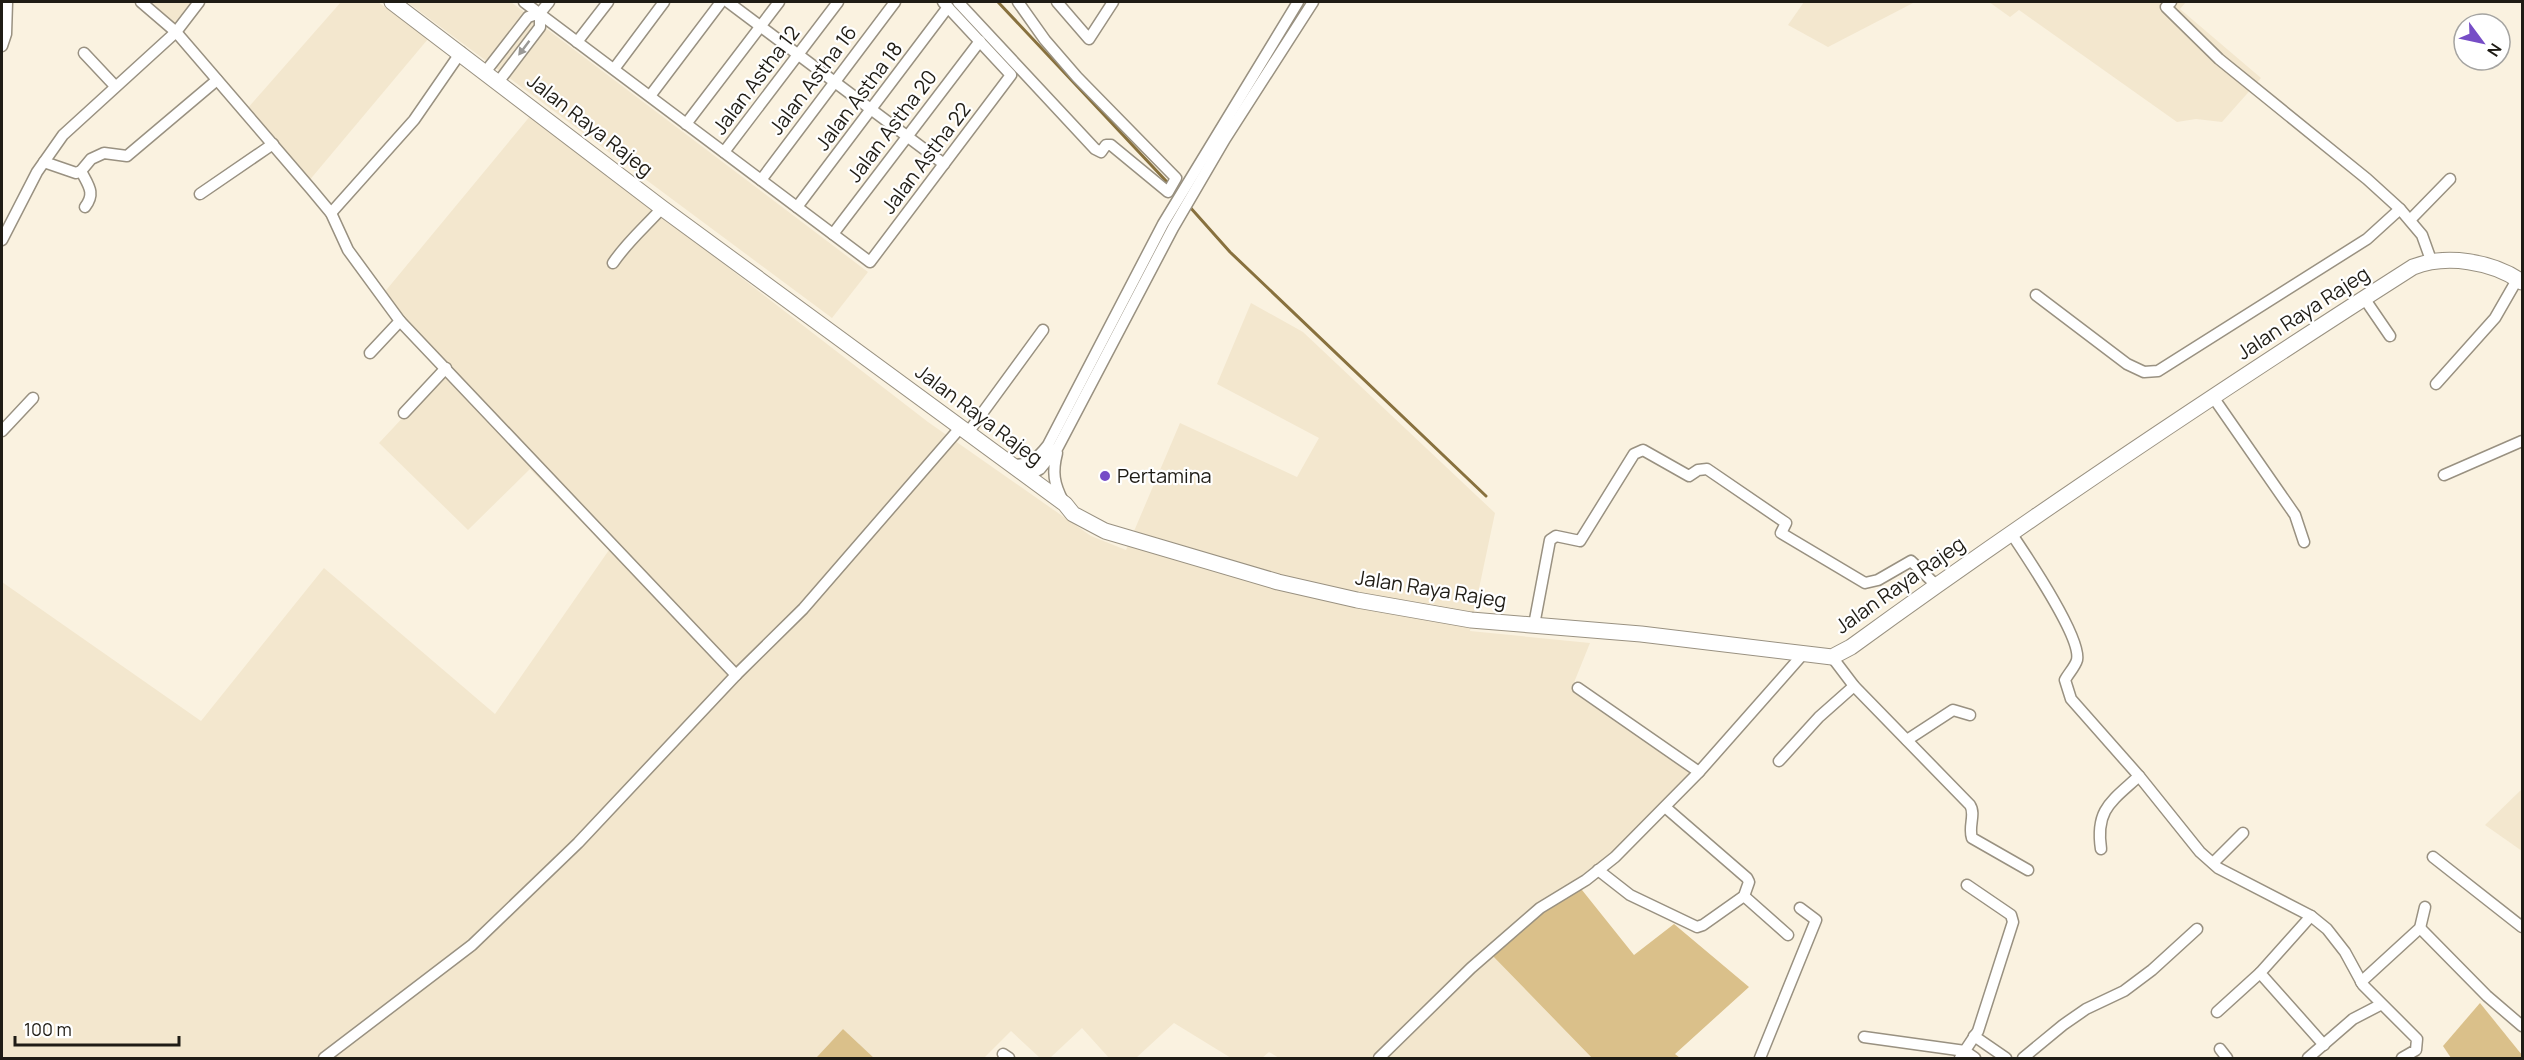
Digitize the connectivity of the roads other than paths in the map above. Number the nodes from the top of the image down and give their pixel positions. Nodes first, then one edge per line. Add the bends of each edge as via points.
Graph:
1 (7, 2) edge
2 (141, 2) edge
3 (200, 2) edge
4 (392, 2) edge
5 (524, 2) edge
6 (549, 2) edge
7 (608, 2) edge
8 (664, 2) edge
9 (721, 2) edge
10 (728, 2) edge
11 (779, 2) edge
12 (838, 2) edge
13 (895, 2) edge
14 (1018, 2) edge
15 (1057, 2) edge
16 (1113, 2) edge
17 (1298, 2) edge
18 (1313, 2) edge
19 (2171, 2) edge
20 (950, 3) edge
21 (540, 14) junction
22 (761, 26) junction
23 (176, 32) junction
24 (980, 41) junction
25 (577, 42) junction
26 (2, 46) edge
27 (460, 52) junction
28 (84, 53) dead end
29 (798, 54) junction
30 (614, 69) junction
31 (486, 71) junction
32 (217, 80) junction
33 (500, 81) junction
34 (834, 81) junction
35 (115, 86) junction
36 (650, 96) junction
37 (872, 109) junction
38 (686, 123) junction
39 (907, 136) junction
40 (273, 144) junction
41 (724, 152) junction
42 (44, 162) junction
43 (944, 164) junction
44 (81, 171) junction
45 (2450, 179) dead end
46 (761, 180) junction
47 (200, 194) dead end
48 (85, 207) dead end
49 (662, 207) junction
50 (797, 207) junction
51 (2400, 209) junction
52 (331, 213) junction
53 (2410, 220) junction
54 (833, 234) junction
55 (2, 240) edge
56 (2431, 260) junction
57 (613, 263) dead end
58 (2520, 280) edge
59 (2036, 295) dead end
60 (2364, 298) junction
61 (400, 321) junction
62 (1043, 330) dead end
63 (2390, 336) dead end
64 (370, 353) dead end
65 (446, 368) junction
66 (2436, 384) dead end
67 (2212, 397) junction
68 (33, 398) dead end
69 (404, 412) dead end
70 (2, 431) edge
71 (963, 431) junction
72 (2523, 441) edge
73 (1058, 447) junction
74 (1009, 465) junction
75 (2444, 475) dead end
76 (1026, 477) junction
77 (1065, 504) junction
78 (2011, 533) junction
79 (2304, 542) dead end
80 (1936, 585) junction
81 (1534, 625) junction
82 (1804, 653) junction
83 (1832, 657) junction
84 (736, 675) junction
85 (1854, 686) junction
86 (1578, 688) dead end
87 (1970, 715) dead end
88 (1907, 740) junction
89 (1779, 761) dead end
90 (1699, 772) junction
91 (2139, 776) junction
92 (1665, 807) junction
93 (2243, 833) dead end
94 (2101, 849) dead end
95 (2433, 857) dead end
96 (2213, 864) junction
97 (1598, 870) junction
98 (2028, 870) dead end
99 (1967, 885) dead end
100 (1744, 896) junction
101 (2426, 907) dead end
102 (1800, 908) dead end
103 (2311, 916) junction
104 (2420, 927) junction
105 (2523, 927) edge
106 (2197, 929) dead end
107 (1788, 935) dead end
108 (2260, 973) junction
109 (2361, 982) junction
110 (2380, 1005) junction
111 (2217, 1012) dead end
112 (2523, 1026) edge
113 (1974, 1036) junction
114 (1864, 1037) dead end
115 (2324, 1046) junction
116 (1962, 1055) edge
117 (324, 1059) edge
118 (1379, 1059) edge
119 (1760, 1059) edge
120 (1975, 1059) edge
121 (2006, 1059) edge
122 (2023, 1059) edge
123 (2308, 1059) edge
124 (2402, 1059) edge

1 - 26 street
2 - 23 street
3 - 23 street
4 - 27 main road, Jalan Raya Rajeg
5 - 21 street
6 - 21 street
7 - 25 street
8 - 30 street
9 - 36 street
10 - 22 street
11 - 22 street
12 - 29 street, Jalan Astha 12
13 - 34 street, Jalan Astha 16
14 - 20 street via 1077,77 1176,178 1167,192 1111,145 1098,153
15 - 16 street via 1089,39
17 - 74 street via 1163,224 1048,445 1039,457 1025,465
18 - 73 street via 1173,228
19 - 51 street via 2166,7 2219,59
20 - 24 street
20 - 37 street, Jalan Astha 18
21 - 25 street
21 - 31 street via 528,17
21 -> 33 street via 540,27
22 - 29 street
22 - 38 street
23 - 32 street
23 - 35 street
24 - 39 street, Jalan Astha 20
24 - 43 street, Jalan Astha 22 via 1011,75
25 - 30 street
27 - 31 main road, Jalan Raya Rajeg
27 - 52 street via 414,120
28 - 35 street
29 - 34 street
29 - 41 street, Jalan Astha 12
30 - 36 street
31 - 33 main road, Jalan Raya Rajeg
32 - 40 street
32 - 44 street via 127,156 104,153 91,159
33 - 49 main road, Jalan Raya Rajeg
34 - 37 street
34 - 46 street, Jalan Astha 16
35 - 42 street via 63,135
36 - 38 street
37 - 39 street
37 - 50 street, Jalan Astha 18
38 - 41 street
39 - 43 street
39 - 54 street, Jalan Astha 20
40 - 47 street
40 - 52 street
41 - 46 street
42 - 44 street via 67,171
42 - 55 street
43 - 54 street, Jalan Astha 22 via 870,262
44 - 48 street via 92,192
45 - 53 street
46 - 50 street
49 - 57 street via 628,241
49 - 71 main road, Jalan Raya Rajeg
50 - 54 street
51 - 53 street
51 - 59 street via 2367,239 2158,371 2144,372 2127,364
52 - 61 street via 348,250
53 - 56 street
56 - 58 main road via 2483,265
56 - 60 main road, Jalan Raya Rajeg
58 - 66 street via 2494,318
60 - 63 street
60 - 67 main road, Jalan Raya Rajeg
61 - 64 street
61 - 65 street
62 - 71 street
65 - 69 street
65 - 84 street
67 - 78 main road, Jalan Raya Rajeg
67 - 79 street via 2295,515
68 - 70 street
71 - 74 main road, Jalan Raya Rajeg
71 - 84 street via 803,609
72 - 75 street
73 - 76 street via 1040,469
73 - 77 street via 1054,484
74 - 76 main road, Jalan Raya Rajeg
76 - 77 main road, Jalan Raya Rajeg
77 - 81 main road, Jalan Raya Rajeg via 1073,514 1105,531 1278,582 1471,620
78 - 80 main road, Jalan Raya Rajeg
78 - 91 street via 2047,588 2076,649 2077,660 2065,680 2065,688
80 - 81 street via 1911,561 1878,580 1860,581 1781,533 1786,523 1707,469 1689,476 1643,450 1634,454 1580,541 1556,536 1550,540
80 - 83 main road, Jalan Raya Rajeg
81 - 82 main road, Jalan Raya Rajeg
82 - 83 main road, Jalan Raya Rajeg
82 - 90 street
83 - 85 street
84 - 117 street via 502,918
85 - 88 street
85 - 89 street
86 - 90 street
87 - 88 street via 1953,710
88 - 98 street via 1973,809 1972,838
90 - 92 street
91 - 94 street via 2101,818
91 - 96 street
92 - 97 street
92 - 100 street via 1747,878
93 - 96 street
95 - 105 street
96 - 103 street
97 - 100 street via 1630,895 1697,927
97 - 118 street via 1540,908 1471,968
99 - 113 street via 2011,915 2013,922
100 - 107 street
101 - 104 street
102 - 119 street via 1816,920
103 - 108 street
103 - 109 street via 2345,952
104 - 109 street
104 - 112 street via 2487,996
106 - 122 street via 2124,991 2086,1009
108 - 111 street
108 - 115 street
109 - 110 street
110 - 115 street via 2353,1019
110 - 124 street via 2417,1039 2416,1050
113 - 116 street
113 - 121 street
114 - 116 street
115 - 123 street
116 - 120 street

